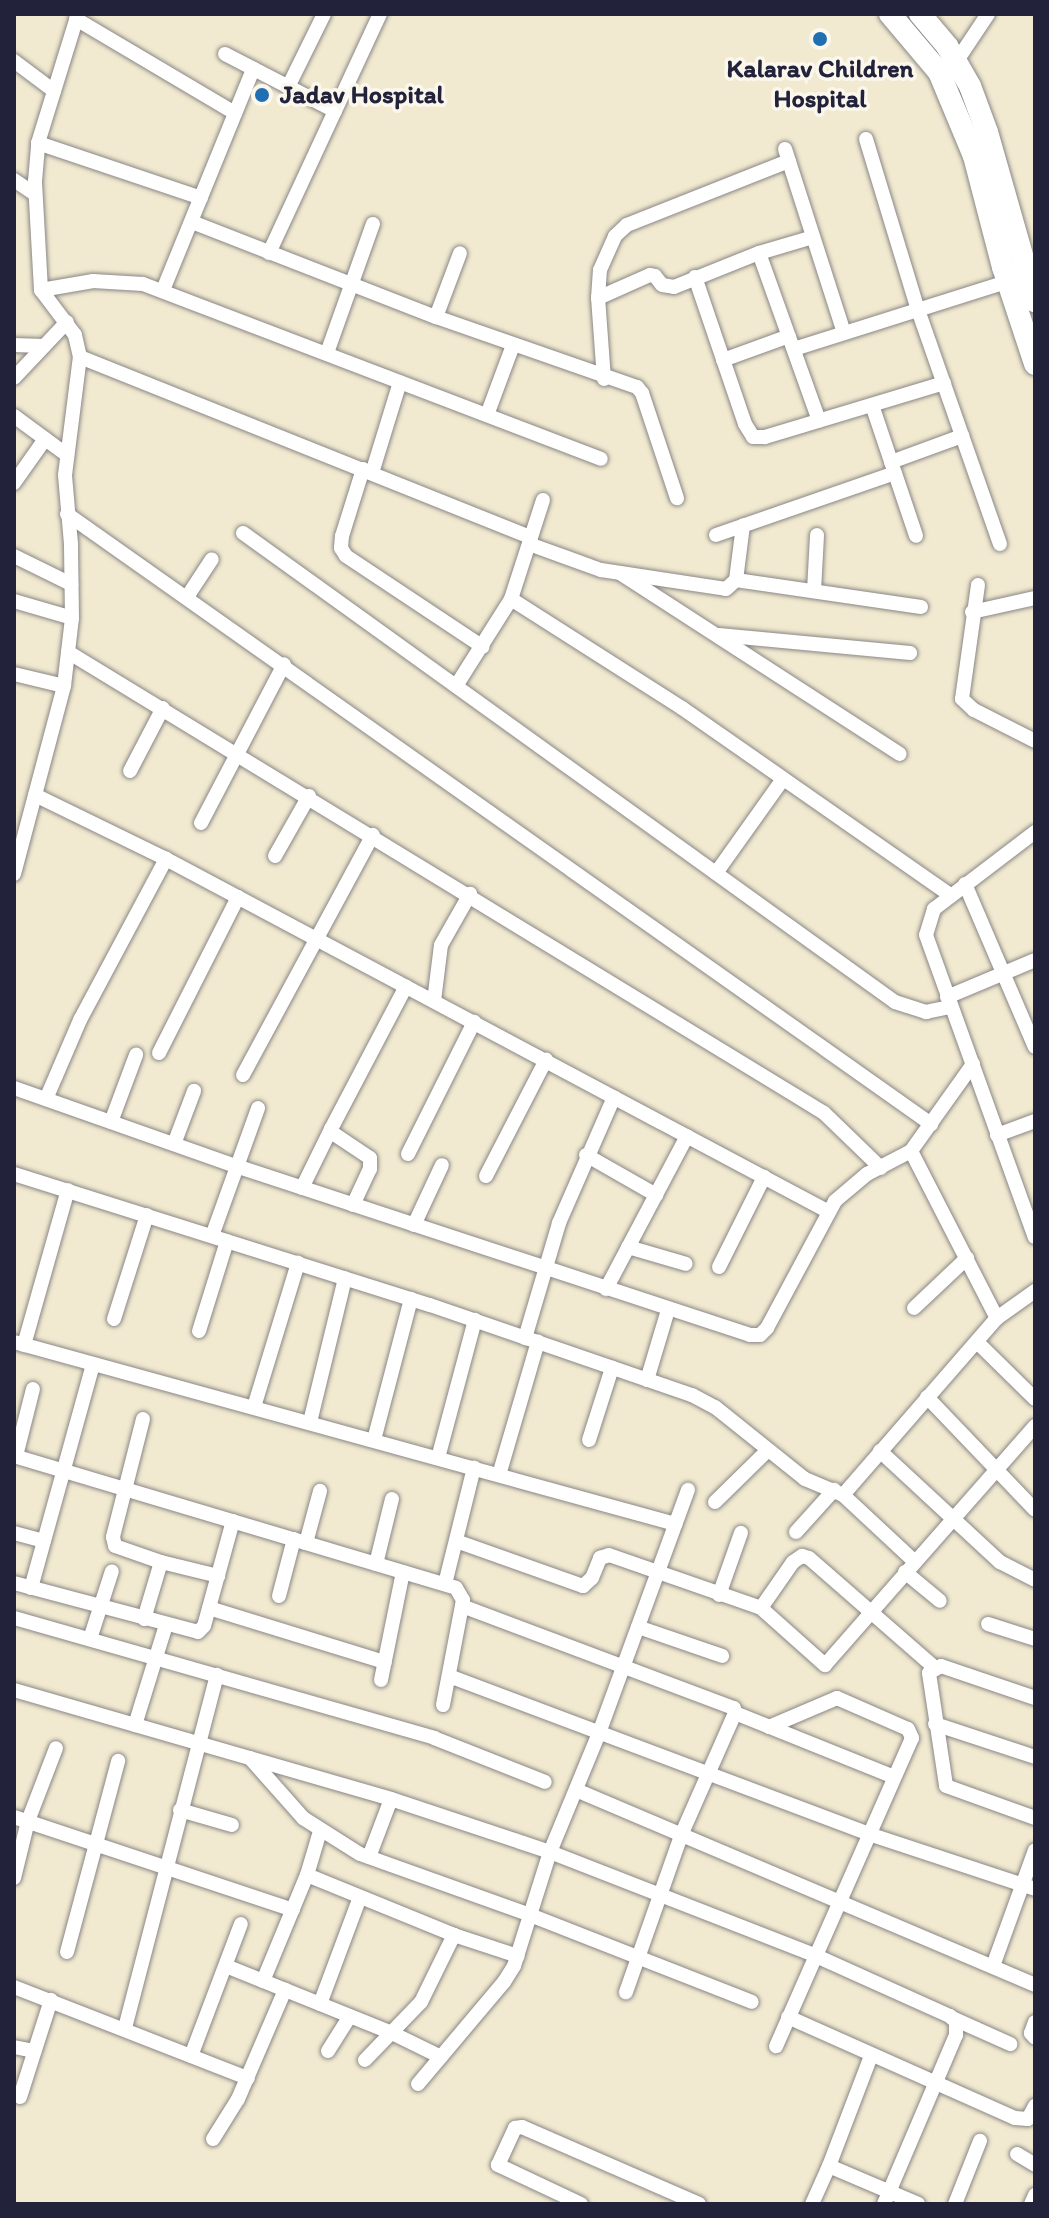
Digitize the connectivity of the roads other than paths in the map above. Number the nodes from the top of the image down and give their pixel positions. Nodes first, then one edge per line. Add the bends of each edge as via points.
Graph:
1 (324, 14) edge
2 (380, 14) edge
3 (890, 14) edge
4 (920, 14) edge
5 (988, 14) edge
6 (77, 16) edge
7 (225, 54) dead end
8 (14, 61) edge
9 (956, 62) junction
10 (253, 69) junction
11 (288, 87) junction
12 (54, 91) junction
13 (335, 111) junction
14 (235, 113) junction
15 (866, 139) dead end
16 (38, 143) junction
17 (14, 180) edge
18 (35, 194) junction
19 (201, 198) junction
20 (192, 222) junction
21 (373, 224) dead end
22 (813, 237) junction
23 (269, 253) junction
24 (460, 253) dead end
25 (759, 253) junction
26 (1027, 254) edge
27 (695, 277) junction
28 (1007, 282) junction
29 (352, 285) junction
30 (41, 290) junction
31 (163, 290) junction
32 (598, 298) junction
33 (1035, 301) edge
34 (918, 310) junction
35 (436, 317) junction
36 (67, 322) junction
37 (844, 333) junction
38 (791, 343) junction
39 (14, 345) edge
40 (513, 345) junction
41 (43, 346) junction
42 (327, 353) junction
43 (80, 357) junction
44 (723, 360) junction
45 (1035, 364) edge
46 (14, 378) edge
47 (604, 379) junction
48 (400, 382) junction
49 (944, 383) junction
50 (872, 405) junction
51 (487, 415) junction
52 (14, 416) edge
53 (819, 421) junction
54 (962, 436) junction
55 (45, 439) junction
56 (67, 455) junction
57 (601, 459) dead end
58 (893, 468) junction
59 (368, 471) junction
60 (14, 483) edge
61 (677, 498) dead end
62 (543, 500) dead end
63 (67, 514) junction
64 (743, 525) junction
65 (243, 533) dead end
66 (716, 535) dead end
67 (817, 535) dead end
68 (916, 536) dead end
69 (530, 540) junction
70 (1000, 544) dead end
71 (14, 556) edge
72 (212, 559) dead end
73 (620, 573) junction
74 (736, 580) junction
75 (71, 584) junction
76 (978, 585) dead end
77 (814, 591) junction
78 (187, 597) junction
79 (1035, 598) edge
80 (511, 599) junction
81 (14, 601) edge
82 (921, 607) dead end
83 (972, 612) junction
84 (72, 618) junction
85 (716, 635) junction
86 (483, 647) junction
87 (68, 652) junction
88 (910, 653) dead end
89 (284, 664) junction
90 (14, 674) edge
91 (64, 686) junction
92 (456, 686) junction
93 (163, 708) junction
94 (1035, 741) edge
95 (238, 752) junction
96 (900, 754) dead end
97 (130, 771) dead end
98 (783, 779) junction
99 (35, 795) junction
100 (309, 796) junction
101 (201, 823) dead end
102 (373, 835) junction
103 (1033, 839) edge
104 (275, 856) dead end
105 (166, 859) junction
106 (716, 873) junction
107 (14, 874) edge
108 (965, 884) junction
109 (470, 894) junction
110 (950, 895) junction
111 (238, 897) junction
112 (316, 938) junction
113 (1035, 960) edge
114 (1005, 973) junction
115 (406, 986) junction
116 (434, 1001) junction
117 (949, 1002) junction
118 (474, 1022) junction
119 (1035, 1047) edge
120 (159, 1053) dead end
121 (136, 1055) dead end
122 (546, 1060) junction
123 (973, 1064) junction
124 (243, 1075) dead end
125 (14, 1088) edge
126 (194, 1091) dead end
127 (614, 1097) junction
128 (46, 1099) junction
129 (258, 1108) dead end
130 (1035, 1121) edge
131 (111, 1122) junction
132 (931, 1124) junction
133 (331, 1129) junction
134 (997, 1135) junction
135 (687, 1136) junction
136 (174, 1144) junction
137 (911, 1151) junction
138 (408, 1154) dead end
139 (586, 1155) junction
140 (442, 1165) dead end
141 (236, 1166) junction
142 (881, 1168) junction
143 (14, 1174) edge
144 (486, 1176) dead end
145 (764, 1177) junction
146 (302, 1188) junction
147 (68, 1190) junction
148 (656, 1195) junction
149 (353, 1205) junction
150 (829, 1212) junction
151 (147, 1215) junction
152 (414, 1225) junction
153 (1035, 1237) edge
154 (220, 1239) junction
155 (628, 1247) junction
156 (967, 1258) junction
157 (298, 1263) junction
158 (686, 1264) dead end
159 (719, 1267) dead end
160 (544, 1268) junction
161 (345, 1278) junction
162 (606, 1289) junction
163 (1035, 1291) edge
164 (411, 1299) junction
165 (914, 1308) dead end
166 (668, 1310) junction
167 (997, 1318) junction
168 (114, 1319) dead end
169 (475, 1320) junction
170 (199, 1331) dead end
171 (531, 1340) junction
172 (977, 1342) junction
173 (19, 1344) edge
174 (93, 1364) junction
175 (612, 1368) junction
176 (647, 1380) junction
177 (33, 1389) dead end
178 (927, 1397) junction
179 (1035, 1399) edge
180 (254, 1407) junction
181 (143, 1419) dead end
182 (310, 1422) junction
183 (1035, 1426) edge
184 (374, 1440) junction
185 (589, 1440) dead end
186 (768, 1450) junction
187 (880, 1451) junction
188 (15, 1456) edge
189 (438, 1458) junction
190 (474, 1468) junction
191 (62, 1470) junction
192 (995, 1470) junction
193 (499, 1475) junction
194 (125, 1488) junction
195 (688, 1490) dead end
196 (320, 1491) dead end
197 (838, 1493) junction
198 (392, 1499) dead end
199 (715, 1502) dead end
200 (1035, 1510) edge
201 (950, 1519) junction
202 (233, 1521) junction
203 (675, 1524) junction
204 (796, 1532) dead end
205 (14, 1533) edge
206 (741, 1533) dead end
207 (44, 1541) junction
208 (300, 1541) junction
209 (456, 1541) junction
210 (161, 1562) junction
211 (376, 1564) junction
212 (910, 1567) junction
213 (112, 1571) dead end
214 (403, 1572) junction
215 (658, 1572) junction
216 (218, 1576) junction
217 (1035, 1580) edge
218 (14, 1583) edge
219 (445, 1584) junction
220 (31, 1588) junction
221 (719, 1595) junction
222 (279, 1596) dead end
223 (940, 1601) dead end
224 (462, 1606) junction
225 (100, 1607) junction
226 (209, 1608) junction
227 (761, 1608) junction
228 (873, 1611) junction
229 (14, 1618) edge
230 (144, 1619) junction
231 (988, 1624) dead end
232 (166, 1625) junction
233 (638, 1627) junction
234 (90, 1639) junction
235 (1035, 1639) edge
236 (722, 1656) dead end
237 (156, 1657) junction
238 (385, 1662) junction
239 (934, 1667) junction
240 (623, 1668) junction
241 (217, 1675) junction
242 (449, 1676) junction
243 (381, 1680) dead end
244 (14, 1690) edge
245 (1035, 1698) edge
246 (443, 1705) dead end
247 (735, 1713) junction
248 (935, 1724) junction
249 (135, 1725) junction
250 (769, 1727) junction
251 (599, 1733) junction
252 (197, 1743) junction
253 (56, 1748) dead end
254 (1035, 1757) edge
255 (250, 1758) junction
256 (118, 1761) dead end
257 (709, 1774) junction
258 (894, 1777) junction
259 (545, 1782) dead end
260 (576, 1790) junction
261 (391, 1799) junction
262 (180, 1810) junction
263 (1035, 1818) edge
264 (21, 1819) edge
265 (232, 1825) dead end
266 (320, 1831) junction
267 (682, 1833) junction
268 (869, 1834) junction
269 (95, 1843) junction
270 (1035, 1850) edge
271 (550, 1852) junction
272 (369, 1857) junction
273 (165, 1867) junction
274 (307, 1875) junction
275 (14, 1878) edge
276 (1030, 1887) edge
277 (661, 1895) junction
278 (360, 1897) junction
279 (839, 1900) junction
280 (293, 1910) junction
281 (530, 1915) junction
282 (241, 1924) dead end
283 (454, 1935) junction
284 (67, 1952) dead end
285 (814, 1955) junction
286 (518, 1956) junction
287 (639, 1958) junction
288 (226, 1966) junction
289 (993, 1966) junction
290 (263, 1981) junction
291 (1035, 1985) edge
292 (14, 1987) edge
293 (285, 1990) junction
294 (626, 1992) dead end
295 (51, 2000) junction
296 (752, 2002) dead end
297 (320, 2004) junction
298 (350, 2016) junction
299 (950, 2016) junction
300 (788, 2017) junction
301 (1035, 2022) edge
302 (125, 2028) junction
303 (394, 2034) junction
304 (1035, 2038) edge
305 (1010, 2044) dead end
306 (776, 2046) dead end
307 (14, 2047) edge
308 (35, 2051) junction
309 (328, 2051) dead end
310 (191, 2056) junction
311 (871, 2056) junction
312 (441, 2057) junction
313 (365, 2060) dead end
314 (248, 2078) junction
315 (418, 2084) dead end
316 (935, 2085) junction
317 (20, 2097) dead end
318 (1035, 2106) edge
319 (213, 2139) dead end
320 (980, 2141) dead end
321 (1017, 2154) dead end
322 (1035, 2165) edge
323 (829, 2166) junction
324 (1035, 2195) edge
325 (887, 2198) edge
326 (581, 2204) edge
327 (699, 2204) edge
328 (812, 2204) edge
329 (918, 2204) edge
330 (955, 2204) edge
331 (1031, 2204) edge

1 - 11 street
2 - 13 street
3 - 28 main road via 939,72 974,156
4 - 9 main road
5 - 9 street
6 - 12 street
6 - 14 street
7 - 10 street
8 - 12 street
9 - 26 main road via 970,86
10 - 11 street
10 - 14 street
11 - 13 street
12 - 16 street
13 - 23 street
14 - 19 street
15 - 34 street
16 - 18 street
16 - 19 street
17 - 18 street
18 - 30 street
19 - 20 street
20 - 23 street
20 - 31 street
21 - 29 street
22 - 25 street
22 - 32 street via 787,155 627,225 606,251
22 - 37 street
23 - 29 street
24 - 35 street
25 - 27 street
25 - 38 street
26 - 33 main road
27 - 32 street via 667,288 650,275
27 - 44 street
28 - 34 street
28 - 45 main road
29 - 35 street
29 - 42 street
30 - 31 street via 118,280
30 - 36 street
31 - 42 street
32 - 47 street
34 - 37 street
34 - 49 street
35 - 40 street
36 - 41 street
36 - 43 street
37 - 38 street
38 - 44 street
38 - 53 street
39 - 41 street
40 - 47 street
40 - 51 street
41 - 46 street
42 - 48 street
43 - 56 street
43 - 59 street
44 - 53 street via 753,437
47 - 61 street via 642,393
48 - 51 street
48 - 59 street
49 - 50 street
49 - 54 street
50 - 53 street
50 - 58 street
51 - 57 street
52 - 55 street
54 - 58 street
54 - 70 street
55 - 56 street
55 - 60 street
56 - 63 street
58 - 64 street
58 - 68 street
59 - 69 street
59 - 86 street via 342,536 346,556
62 - 69 street
63 - 75 street
63 - 78 street
64 - 66 street
64 - 74 street
65 - 92 street
67 - 77 street
69 - 73 street
69 - 80 street
71 - 75 street
72 - 78 street
73 - 74 street via 726,589
73 - 85 street
74 - 77 street
75 - 84 street
76 - 83 street
77 - 82 street
78 - 89 street
79 - 83 street
80 - 86 street
80 - 98 street
81 - 84 street
83 - 94 street via 965,706
84 - 87 street
85 - 88 street
85 - 96 street
86 - 92 street
87 - 91 street
87 - 93 street
89 - 95 street
89 - 132 street
90 - 91 street
91 - 99 street
92 - 106 street
93 - 95 street
93 - 97 street
95 - 100 street
95 - 101 street
98 - 106 street
98 - 110 street
99 - 105 street
99 - 107 street
100 - 102 street
100 - 104 street
102 - 109 street
102 - 112 street
103 - 108 street
105 - 111 street
105 - 128 street via 80,1020
106 - 117 street via 895,1002 926,1012
108 - 110 street
108 - 114 street
109 - 116 street via 441,945
109 - 142 street via 824,1113
110 - 117 street via 934,909 926,926
111 - 112 street
111 - 120 street
112 - 115 street
112 - 124 street
113 - 114 street
114 - 117 street
114 - 119 street
115 - 116 street
115 - 133 street
116 - 118 street
117 - 123 street
118 - 122 street
118 - 138 street
121 - 131 street
122 - 127 street
122 - 144 street
123 - 132 street
123 - 134 street
125 - 128 street
126 - 136 street
127 - 135 street
127 - 139 street
128 - 131 street
129 - 141 street
130 - 134 street
131 - 136 street
132 - 137 street
133 - 146 street
133 - 149 street via 370,1158
134 - 153 street
135 - 145 street
135 - 148 street
136 - 141 street
137 - 142 street
137 - 156 street
139 - 148 street
139 - 160 street
140 - 152 street
141 - 146 street
141 - 154 street
142 - 150 street via 852,1184
143 - 147 street
145 - 150 street
145 - 159 street
146 - 149 street
147 - 151 street
147 - 173 street
148 - 155 street
149 - 152 street
150 - 166 street via 760,1335
151 - 154 street
151 - 168 street
152 - 160 street
154 - 157 street
154 - 170 street
155 - 158 street
155 - 162 street
156 - 165 street
156 - 167 street
157 - 161 street
157 - 180 street
160 - 162 street
160 - 171 street
161 - 164 street
161 - 182 street
162 - 166 street
163 - 167 street
164 - 169 street
164 - 184 street
166 - 176 street
167 - 172 street
169 - 171 street
169 - 189 street
171 - 175 street
171 - 193 street
172 - 178 street
172 - 179 street
173 - 174 street
174 - 180 street
174 - 191 street
175 - 176 street
175 - 185 street
176 - 186 street via 715,1407
177 - 188 street
178 - 187 street
178 - 192 street
180 - 182 street
181 - 194 street
182 - 184 street
183 - 192 street
184 - 189 street
186 - 197 street via 805,1479
186 - 199 street
187 - 197 street
187 - 201 street
188 - 191 street
189 - 190 street
190 - 193 street
190 - 209 street
191 - 194 street
191 - 207 street
192 - 200 street
192 - 201 street
193 - 203 street
194 - 202 street
194 - 210 street via 115,1546
195 - 203 street
196 - 208 street
197 - 204 street
197 - 212 street
198 - 211 street
201 - 212 street
201 - 217 street via 1009,1569
202 - 208 street
202 - 216 street
203 - 215 street
205 - 207 street
206 - 221 street
207 - 220 street
208 - 211 street
208 - 222 street
209 - 215 street via 583,1586 604,1555
209 - 219 street
210 - 216 street
210 - 230 street
211 - 214 street
212 - 223 street
212 - 228 street
213 - 225 street
214 - 219 street
214 - 238 street
215 - 221 street
215 - 233 street
216 - 226 street
218 - 220 street
219 - 224 street via 462,1594
220 - 225 street
221 - 227 street
224 - 240 street
224 - 242 street
225 - 230 street
225 - 234 street
226 - 232 street via 202,1630
226 - 238 street
227 - 228 street via 802,1556
227 - 228 street via 825,1665
228 - 239 street
229 - 234 street
230 - 232 street
231 - 235 street
232 - 237 street
233 - 236 street
233 - 240 street
234 - 237 street
237 - 241 street
237 - 249 street
238 - 243 street
239 - 245 street
239 - 248 street via 929,1673
240 - 247 street via 730,1704
240 - 251 street
241 - 252 street
241 - 259 street via 434,1738
242 - 246 street
242 - 251 street
244 - 249 street
247 - 250 street
247 - 257 street
248 - 254 street
248 - 263 street via 946,1786
249 - 252 street
250 - 258 street
250 - 258 street via 828,1700 847,1701 911,1733
251 - 257 street
251 - 260 street
252 - 255 street
252 - 262 street
253 - 264 street
255 - 261 street
255 - 266 street via 286,1802
256 - 269 street
257 - 267 street
257 - 268 street
258 - 268 street
260 - 267 street
260 - 271 street
261 - 271 street
261 - 272 street
262 - 265 street
262 - 273 street
264 - 269 street
264 - 275 street
266 - 272 street
266 - 274 street
267 - 277 street
267 - 279 street
268 - 276 street
268 - 279 street
269 - 273 street
269 - 284 street
270 - 276 street
271 - 277 street
271 - 281 street
272 - 281 street
273 - 280 street
273 - 302 street
274 - 278 street
274 - 280 street
276 - 289 street
277 - 285 street
277 - 287 street
278 - 283 street
278 - 297 street
279 - 285 street
279 - 289 street
280 - 290 street
281 - 286 street
281 - 287 street
282 - 288 street
283 - 286 street
283 - 303 street via 432,1987
285 - 299 street
285 - 300 street
286 - 312 street via 504,1982
287 - 294 street
287 - 296 street
288 - 290 street
288 - 310 street
289 - 291 street
290 - 293 street
292 - 295 street
293 - 297 street
293 - 314 street
295 - 302 street
295 - 308 street
297 - 298 street
298 - 303 street
298 - 309 street
299 - 305 street
299 - 316 street via 956,2035
300 - 306 street
300 - 311 street
301 - 304 street
302 - 310 street
303 - 312 street
303 - 313 street
307 - 308 street
308 - 317 street
310 - 314 street
311 - 316 street
311 - 323 street
312 - 315 street
314 - 319 street
316 - 318 street via 1023,2120
316 - 325 street
320 - 330 street
321 - 322 street
323 - 325 street
323 - 328 street
324 - 331 street
325 - 329 street
326 - 327 street via 498,2165 515,2128

